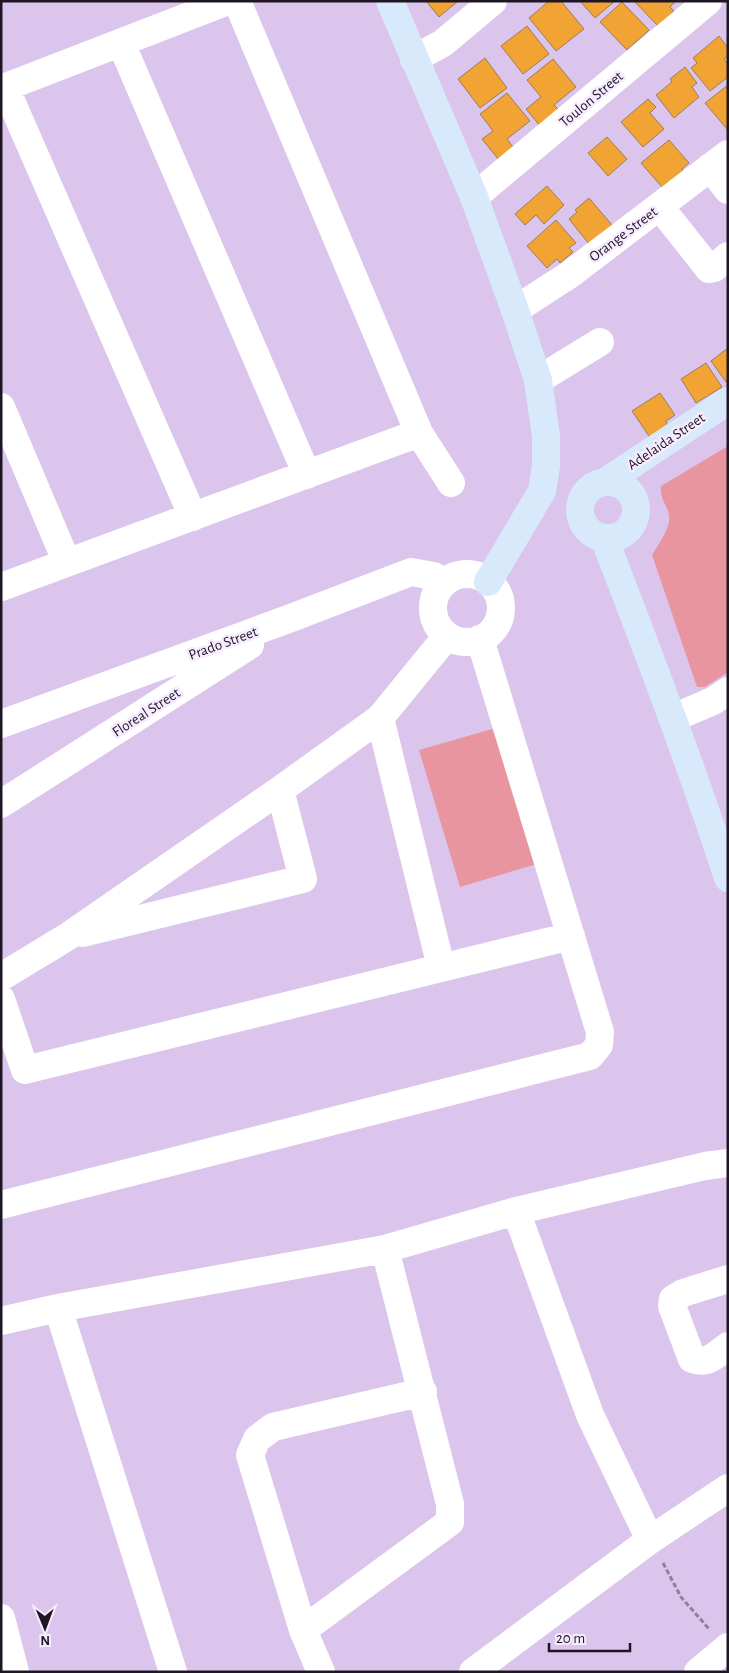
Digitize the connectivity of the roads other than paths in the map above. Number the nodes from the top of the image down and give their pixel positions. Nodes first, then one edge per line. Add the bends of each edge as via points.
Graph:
1 (228, 1) edge
2 (237, 1) edge
3 (390, 1) edge
4 (493, 1) edge
5 (708, 1) edge
6 (121, 43) junction
7 (414, 59) junction
8 (3, 88) edge
9 (719, 161) edge
10 (728, 190) edge
11 (474, 197) junction
12 (660, 207) junction
13 (728, 256) edge
14 (515, 310) junction
15 (600, 342) dead end
16 (538, 380) junction
17 (728, 400) edge
18 (1, 407) edge
19 (419, 433) junction
20 (11, 457) edge
21 (306, 475) junction
22 (605, 482) junction
23 (451, 483) dead end
24 (542, 491) junction
25 (581, 500) junction
26 (193, 517) junction
27 (604, 538) junction
28 (67, 563) junction
29 (488, 582) junction
30 (443, 583) junction
31 (1, 587) edge
32 (291, 618) junction
33 (447, 636) junction
34 (480, 639) junction
35 (728, 691) edge
36 (380, 718) junction
37 (673, 718) junction
38 (1, 724) edge
39 (280, 790) junction
40 (1, 804) edge
41 (726, 865) edge
42 (67, 936) junction
43 (571, 936) junction
44 (441, 967) junction
45 (1, 978) edge
46 (1, 999) edge
47 (728, 1163) edge
48 (1, 1206) edge
49 (516, 1211) junction
50 (386, 1249) junction
51 (728, 1279) edge
52 (58, 1308) junction
53 (1, 1322) edge
54 (728, 1346) edge
55 (423, 1392) junction
56 (728, 1488) edge
57 (650, 1540) junction
58 (1, 1618) edge
59 (303, 1630) junction
60 (727, 1648) edge
61 (15, 1672) edge
62 (172, 1672) edge
63 (321, 1672) edge
64 (473, 1672) edge
65 (698, 1672) edge

1 - 6 street
2 - 19 street
3 - 7 street
4 - 7 street via 443,44
5 - 11 street, Toulon Street
6 - 8 street
6 - 21 street
7 - 11 street
8 - 26 street
9 - 10 street
9 - 12 street, Orange Street
11 - 14 street
12 - 13 street via 709,269
12 - 14 street, Orange Street via 569,275
14 - 16 street
15 - 16 street
16 - 24 street via 546,436
17 - 22 street, Adelaida Street
18 - 20 street
19 - 21 street
19 - 23 street
20 - 28 street
21 - 26 street
22 - 25 street via 591,488
22 - 27 street via 623,486 635,501 636,510 630,528 614,538
24 - 25 street
24 - 29 street
25 - 27 street via 582,521 591,533
26 - 28 street
27 - 37 street
28 - 31 street
29 - 30 street via 465,574
29 - 34 street via 496,591 500,614 493,629
30 - 32 street, Prado Street via 434,576 410,572
30 - 33 street via 433,605 434,616
32 - 38 street, Prado Street
32 - 40 street, Floreal Street
33 - 34 street via 458,641
33 - 36 street
34 - 43 street
35 - 37 street
36 - 39 street
36 - 44 street
37 - 41 street
39 - 42 street
39 - 42 street via 303,879
42 - 45 street
43 - 44 street
43 - 48 street via 600,1032 599,1046 590,1056
44 - 46 street via 25,1070
47 - 49 street
49 - 50 street
49 - 57 street via 590,1415
50 - 52 street
50 - 55 street
51 - 54 street via 682,1293 673,1299 672,1306 692,1359 700,1362 709,1360
52 - 53 street
52 - 62 street
55 - 59 street via 450,1504 450,1522
55 - 59 street via 273,1427 257,1439 250,1455
56 - 57 street
57 - 64 street
58 - 61 street
59 - 63 street
60 - 65 street

